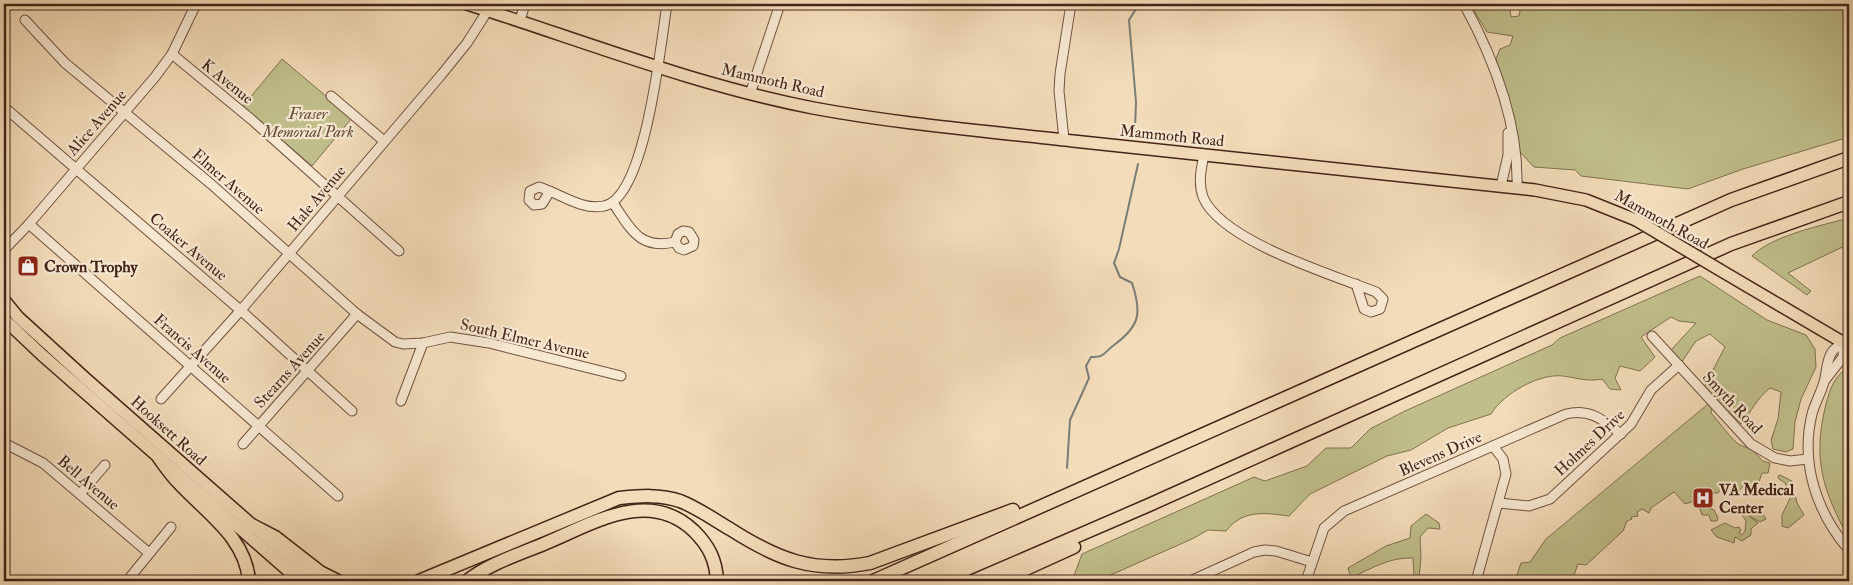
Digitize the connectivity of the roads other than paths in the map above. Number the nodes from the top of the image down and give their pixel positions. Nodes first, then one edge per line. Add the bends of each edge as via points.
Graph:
1 (196, 4) edge
2 (467, 4) edge
3 (525, 4) edge
4 (667, 4) edge
5 (780, 4) edge
6 (1071, 4) edge
7 (1464, 4) edge
8 (488, 10) junction
9 (25, 20) dead end
10 (520, 20) junction
11 (172, 54) junction
12 (657, 66) junction
13 (750, 94) junction
14 (331, 96) dead end
15 (4, 107) edge
16 (125, 111) junction
17 (1508, 118) junction
18 (1064, 140) junction
19 (384, 141) junction
20 (1204, 155) junction
21 (1849, 158) edge
22 (75, 169) junction
23 (1501, 186) junction
24 (1517, 188) junction
25 (550, 191) dead end
26 (337, 196) junction
27 (1849, 202) edge
28 (613, 203) junction
29 (29, 224) junction
30 (675, 242) dead end
31 (4, 250) edge
32 (399, 251) dead end
33 (289, 254) junction
34 (1356, 284) dead end
35 (4, 300) edge
36 (241, 310) junction
37 (357, 314) junction
38 (4, 319) edge
39 (1652, 336) dead end
40 (1848, 342) edge
41 (423, 343) junction
42 (191, 365) junction
43 (1679, 365) junction
44 (308, 369) junction
45 (621, 376) dead end
46 (161, 399) dead end
47 (401, 401) dead end
48 (352, 411) dead end
49 (258, 425) junction
50 (1621, 434) junction
51 (4, 443) edge
52 (243, 444) dead end
53 (1494, 446) junction
54 (159, 458) junction
55 (1808, 459) junction
56 (105, 465) dead end
57 (80, 494) junction
58 (338, 496) dead end
59 (1052, 502) junction
60 (1499, 503) junction
61 (1149, 505) junction
62 (250, 524) junction
63 (171, 526) dead end
64 (1849, 550) edge
65 (149, 553) junction
66 (1312, 562) junction
67 (1211, 572) junction
68 (127, 581) edge
69 (249, 581) edge
70 (300, 581) edge
71 (316, 581) edge
72 (338, 581) edge
73 (419, 581) edge
74 (467, 581) edge
75 (717, 581) edge
76 (873, 581) edge
77 (973, 581) edge
78 (999, 581) edge
79 (1190, 581) edge
80 (1213, 581) edge
81 (1306, 581) edge
82 (1476, 581) edge

1 - 11 street, Alice Avenue
2 - 8 main road, Mammoth Road
3 - 10 street
4 - 12 street
5 - 13 street
6 - 18 street via 1059,91
7 - 17 street via 1487,50
8 - 10 main road, Mammoth Road
8 - 19 street, Hale Avenue via 467,43
9 - 16 street, Elmer Avenue via 65,62
10 - 12 main road, Mammoth Road
11 - 16 street, Alice Avenue
11 - 26 street, K Avenue
12 - 13 main road, Mammoth Road
12 - 28 street via 643,144 624,187
13 - 18 main road, Mammoth Road via 888,120
14 - 19 street
15 - 22 street, Coaker Avenue
16 - 22 street, Alice Avenue
16 - 33 street, Elmer Avenue
17 - 23 street via 1508,155
17 - 24 street via 1514,141
18 - 20 main road, Mammoth Road
19 - 26 street, Hale Avenue
20 - 23 main road, Mammoth Road
20 - 34 street via 1201,191 1211,210 1228,226 1292,259
21 - 59 highway via 1722,203
22 - 29 street, Alice Avenue
22 - 36 street, Coaker Avenue
23 - 24 main road, Mammoth Road
24 - 40 main road, Mammoth Road, bridge via 1586,200 1636,220
25 - 28 street via 594,207
26 - 32 street, K Avenue
26 - 33 street, Hale Avenue
27 - 61 highway via 1722,248
28 - 30 street via 629,228 645,241 656,245
29 - 31 street, Alice Avenue
29 - 42 street, Francis Avenue
33 - 36 street, Hale Avenue
33 - 37 street, Elmer Avenue
35 - 62 main road, Hooksett Road via 18,317
36 - 42 street, Hale Avenue
36 - 44 street, Coaker Avenue
37 - 41 street, Elmer Avenue via 395,342
37 - 44 street, Stearns Avenue
38 - 54 main road, Hooksett Road
39 - 43 street, Smyth Road
40 - 55 street via 1843,357 1824,381 1812,414
41 - 45 street, South Elmer Avenue via 450,337 489,343
41 - 47 street
42 - 46 street, Hale Avenue
42 - 49 street, Francis Avenue
43 - 50 street, Holmes Drive via 1651,390 1638,415
43 - 55 street, Smyth Road via 1759,450 1783,460
44 - 48 street, Coaker Avenue
44 - 49 street, Stearns Avenue
49 - 52 street, Stearns Avenue
49 - 58 street, Francis Avenue
50 - 53 street, Blevens Drive via 1598,416 1579,411 1559,416
50 - 60 street, Holmes Drive via 1543,503 1529,506
51 - 57 street, Bell Avenue via 43,463
53 - 60 street via 1503,459 1506,474
53 - 66 street, Blevens Drive via 1339,515 1324,528
54 - 69 highway via 229,533 245,561
54 - 70 main road, Hooksett Road
55 - 64 street via 1825,518
56 - 57 street
57 - 65 street, Bell Avenue
59 - 73 highway via 1014,510 870,563 834,567 802,564 772,555 698,509 678,501 652,495 619,498
59 - 76 highway
60 - 82 street
61 - 77 highway
61 - 78 highway via 1094,537
62 - 71 main road, Hooksett Road
62 - 72 highway via 275,537 320,572
63 - 65 street
65 - 68 street
66 - 67 street via 1265,550
66 - 81 street, Blevens Drive
67 - 79 street
67 - 80 street
74 - 75 highway via 604,519 650,509 670,514 688,525 705,542 716,563

